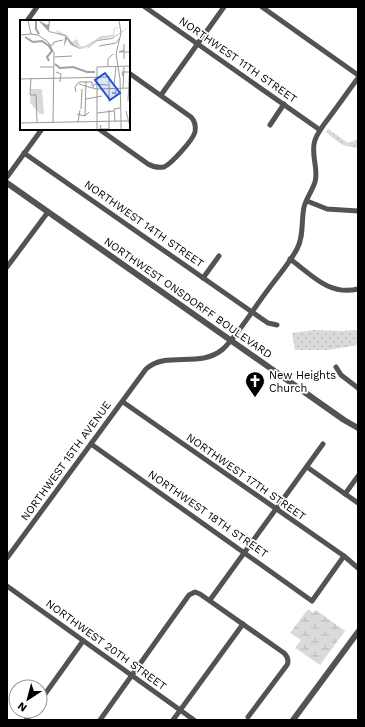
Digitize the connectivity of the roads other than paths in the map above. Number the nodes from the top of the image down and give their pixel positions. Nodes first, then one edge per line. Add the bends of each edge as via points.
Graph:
1 (37, 7) edge
2 (145, 7) edge
3 (224, 7) edge
4 (262, 7) edge
5 (28, 20) edge
6 (198, 44) junction
7 (130, 74) edge
8 (358, 75) edge
9 (358, 78) edge
10 (161, 95) junction
11 (284, 104) junction
12 (270, 125) dead end
13 (41, 130) edge
14 (99, 130) edge
15 (320, 130) junction
16 (24, 152) junction
17 (7, 177) edge
18 (7, 183) edge
19 (307, 201) junction
20 (358, 210) edge
21 (48, 212) junction
22 (219, 256) dead end
23 (290, 259) junction
24 (7, 267) edge
25 (203, 278) junction
26 (358, 289) edge
27 (252, 312) junction
28 (277, 325) dead end
29 (231, 340) junction
30 (336, 367) dead end
31 (358, 388) edge
32 (123, 402) junction
33 (358, 428) edge
34 (91, 444) junction
35 (324, 444) dead end
36 (307, 467) junction
37 (358, 476) edge
38 (345, 494) junction
39 (358, 503) edge
40 (276, 510) junction
41 (245, 552) junction
42 (344, 556) junction
43 (7, 558) edge
44 (358, 568) edge
45 (7, 586) edge
46 (210, 600) junction
47 (243, 624) junction
48 (358, 632) edge
49 (83, 641) junction
50 (132, 676) junction
51 (48, 690) edge
52 (180, 710) junction
53 (248, 717) dead end
54 (100, 720) edge
55 (173, 720) edge
56 (194, 720) edge
57 (294, 720) edge

1 - 5 street
2 - 6 street, NORTHWEST 11TH STREET
3 - 6 street
4 - 8 street
6 - 10 street
6 - 11 street, NORTHWEST 11TH STREET
7 - 10 street
9 - 15 street
10 - 14 street via 189,115 195,124 191,140 170,163 159,167 148,164
11 - 12 street
11 - 15 street, NORTHWEST 11TH STREET
13 - 16 street
15 - 19 street, NORTHWEST 15TH AVENUE via 313,147 315,183
16 - 17 street
16 - 25 street, NORTHWEST 14TH STREET
18 - 21 street, NORTHWEST ONSDORFF BOULEVARD
19 - 20 street via 327,209
19 - 23 street, NORTHWEST 15TH AVENUE via 302,219 302,235
21 - 24 street
21 - 29 street, NORTHWEST ONSDORFF BOULEVARD
22 - 25 street
23 - 26 street via 329,287 340,291
23 - 27 street, NORTHWEST 15TH AVENUE
25 - 27 street, NORTHWEST 14TH STREET
27 - 28 street, NORTHWEST 14TH STREET via 268,323
27 - 29 street, NORTHWEST 15TH AVENUE
29 - 32 street, NORTHWEST 15TH AVENUE via 213,356 196,360 166,360 151,364
29 - 33 street, NORTHWEST ONSDORFF BOULEVARD
30 - 31 street via 341,375
32 - 34 street, NORTHWEST 15TH AVENUE
32 - 40 street, NORTHWEST 17TH STREET
34 - 41 street, NORTHWEST 18TH STREET
34 - 43 street, NORTHWEST 15TH AVENUE
35 - 36 street
36 - 38 street
36 - 40 street
37 - 38 street
38 - 39 street
40 - 41 street
40 - 42 street, NORTHWEST 17TH STREET
41 - 42 street, NORTHWEST 18TH STREET via 312,601
41 - 46 street
42 - 44 street, NORTHWEST 17TH STREET
45 - 49 street, NORTHWEST 20TH STREET
46 - 47 street
46 - 50 street via 199,593 189,595
47 - 52 street
47 - 53 street via 284,653 288,659 286,666
48 - 57 street
49 - 50 street, NORTHWEST 20TH STREET
49 - 51 street
50 - 52 street, NORTHWEST 20TH STREET
50 - 54 street
52 - 55 street
52 - 56 street, NORTHWEST 20TH STREET

